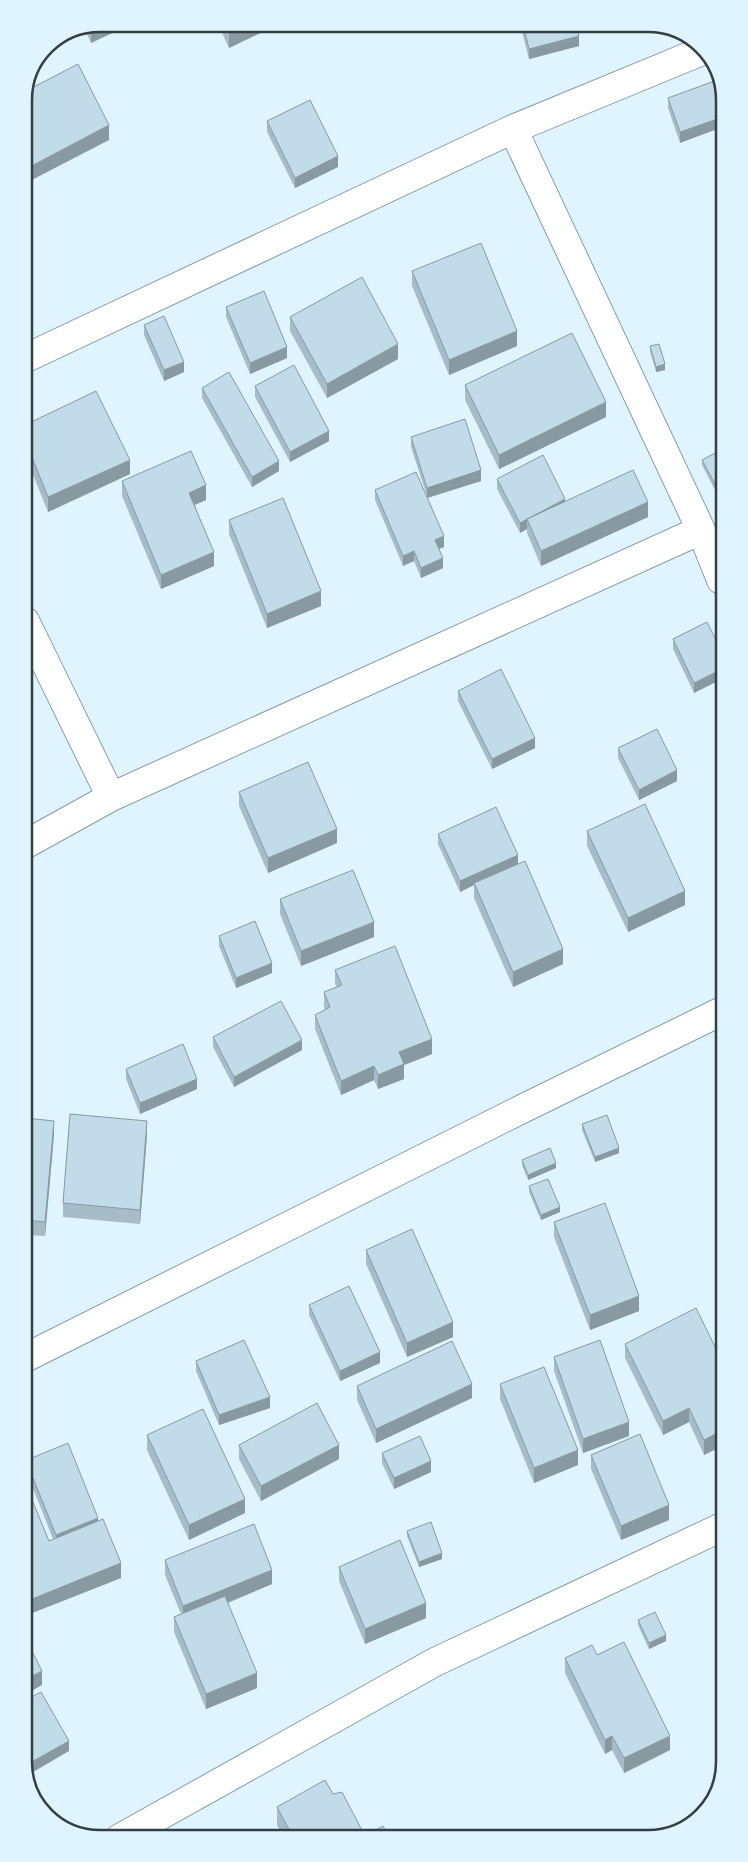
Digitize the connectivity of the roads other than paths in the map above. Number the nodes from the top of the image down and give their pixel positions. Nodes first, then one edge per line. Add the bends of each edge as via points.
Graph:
1 (696, 54) edge
2 (513, 129) junction
3 (33, 355) edge
4 (701, 530) junction
5 (716, 566) edge
6 (33, 637) edge
7 (111, 797) junction
8 (33, 840) edge
9 (716, 1013) edge
10 (32, 1353) edge
11 (716, 1530) edge
12 (136, 1829) edge

1 - 2 street
2 - 3 street
2 - 4 street
4 - 5 street
4 - 7 street
6 - 7 street
7 - 8 street
9 - 10 street
11 - 12 street via 435,1662

